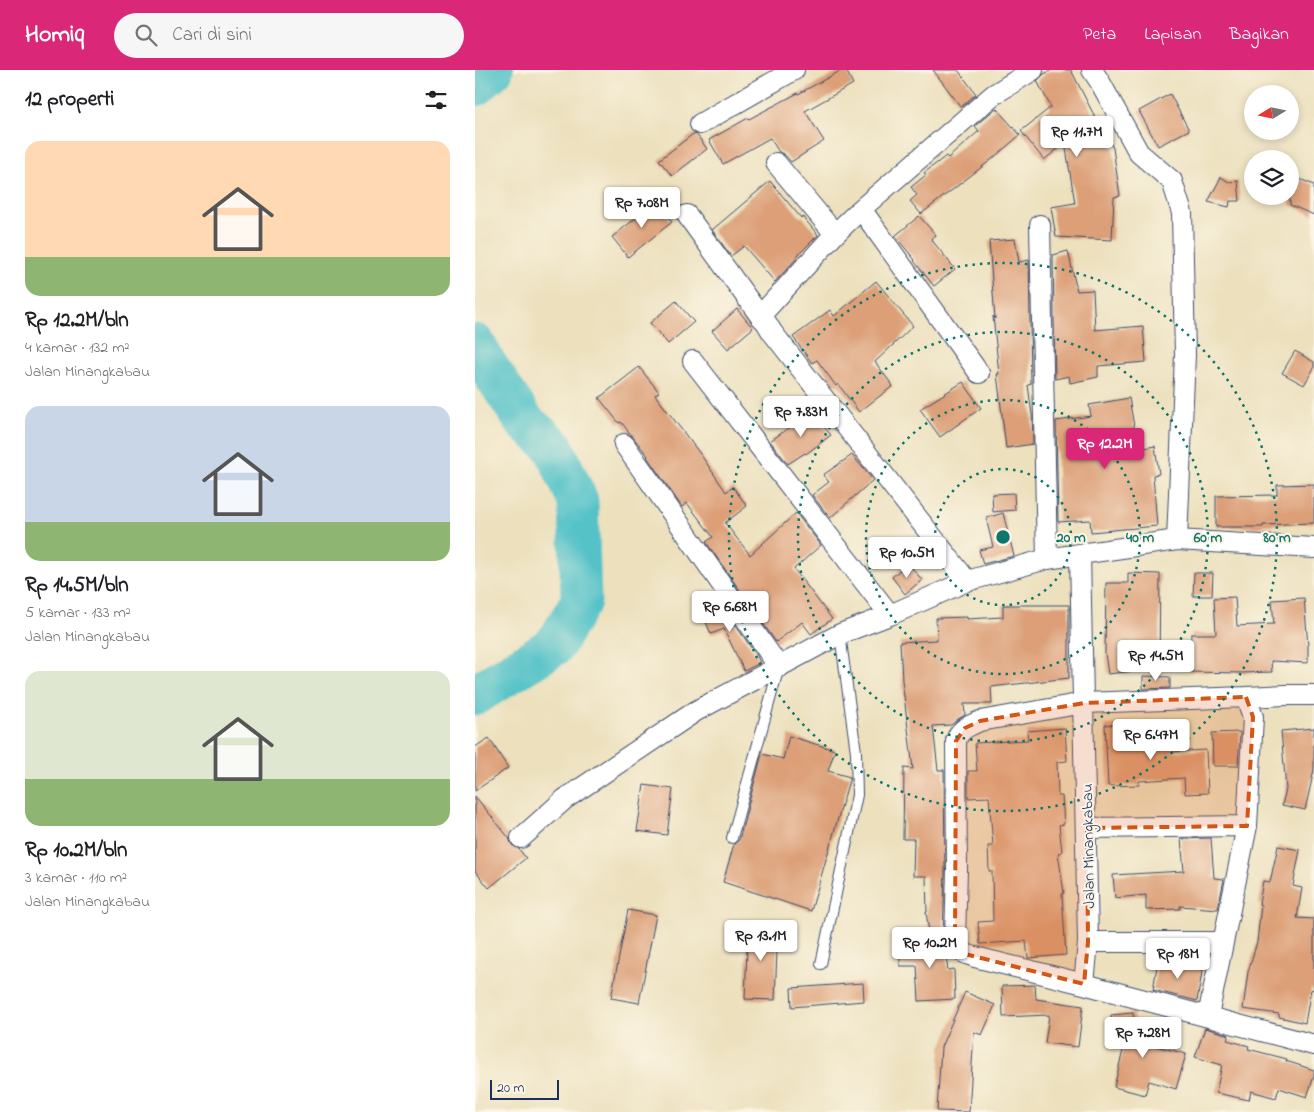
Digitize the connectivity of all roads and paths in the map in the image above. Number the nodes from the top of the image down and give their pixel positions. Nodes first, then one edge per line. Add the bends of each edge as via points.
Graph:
1 (794, 70) edge
2 (1033, 70) edge
3 (1092, 70) edge
4 (701, 124) dead end
5 (776, 163) dead end
6 (861, 209) junction
7 (687, 215) dead end
8 (1040, 225) dead end
9 (835, 234) junction
10 (760, 316) junction
11 (693, 361) dead end
12 (979, 373) dead end
13 (624, 444) dead end
14 (1177, 540) junction
15 (1314, 548) edge
16 (1080, 554) junction
17 (1047, 559) junction
18 (967, 581) junction
19 (890, 615) junction
20 (840, 634) junction
21 (779, 667) junction
22 (1314, 695) edge
23 (1246, 697) junction
24 (1084, 702) junction
25 (1247, 826) junction
26 (1087, 828) junction
27 (521, 838) dead end
28 (732, 838) dead end
29 (1088, 942) junction
30 (1223, 942) junction
31 (821, 964) dead end
32 (1084, 984) junction
33 (1208, 1016) junction
34 (1314, 1045) edge

1 - 4 street
2 - 6 street via 993,95
3 - 14 street via 1139,153 1172,181 1182,213 1185,355
5 - 9 street
6 - 9 street
6 - 12 street
7 - 10 street
8 - 17 street
9 - 10 street
10 - 18 street
11 - 19 street
13 - 21 street
14 - 15 street
14 - 16 street
16 - 17 street
16 - 24 street, Jalan Minangkabau
17 - 18 street
18 - 19 street
19 - 20 street
20 - 21 street
20 - 31 lane via 856,752 857,795
21 - 27 street via 696,711 565,799
21 - 28 lane
22 - 23 street
23 - 24 street
23 - 25 street via 1253,717
24 - 26 street, Jalan Minangkabau
24 - 32 street via 980,721 957,734 955,939 958,950 965,954
25 - 26 street
25 - 30 street
26 - 29 street, Jalan Minangkabau
29 - 30 street
29 - 32 street, Jalan Minangkabau
30 - 33 street
32 - 33 street
33 - 34 street

